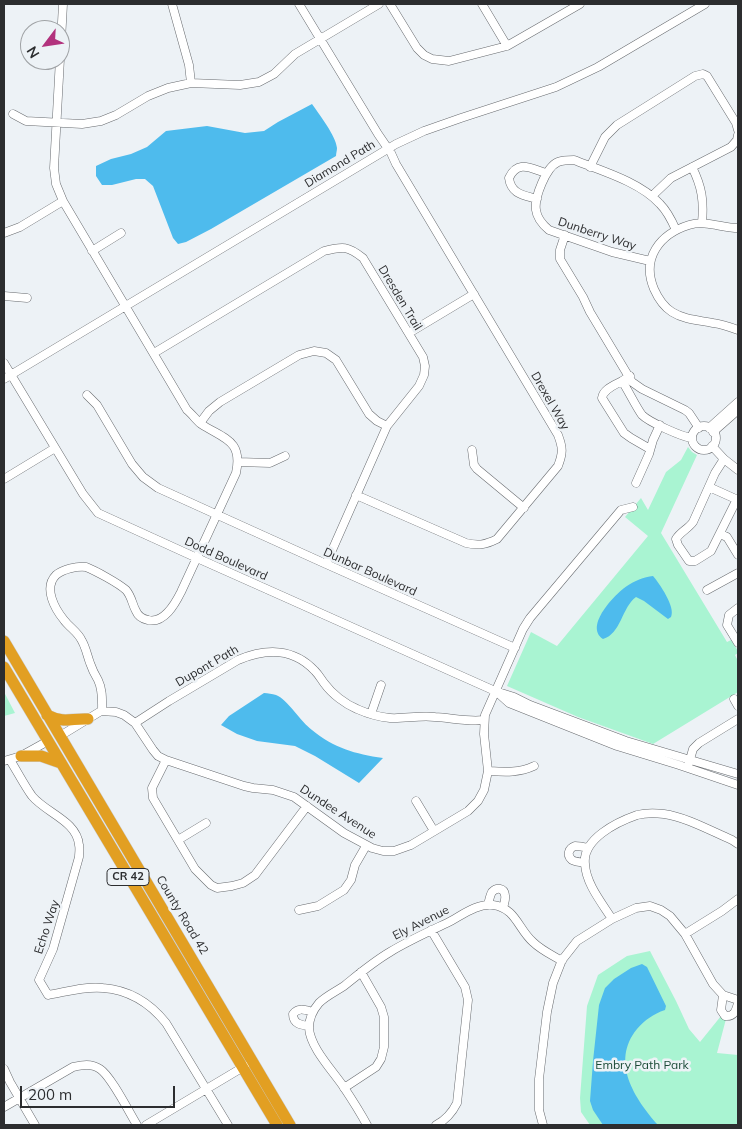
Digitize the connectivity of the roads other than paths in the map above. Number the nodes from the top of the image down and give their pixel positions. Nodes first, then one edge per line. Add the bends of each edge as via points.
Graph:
1 (63, 4) edge
2 (172, 4) edge
3 (299, 4) edge
4 (378, 4) edge
5 (390, 4) edge
6 (482, 4) edge
7 (705, 4) edge
8 (576, 5) edge
9 (320, 39) junction
10 (507, 46) junction
11 (191, 83) junction
12 (13, 114) dead end
13 (56, 123) junction
14 (738, 130) edge
15 (738, 135) edge
16 (387, 148) junction
17 (590, 166) junction
18 (692, 167) junction
19 (546, 173) junction
20 (652, 196) junction
21 (537, 199) junction
22 (63, 201) junction
23 (702, 223) junction
24 (738, 228) edge
25 (676, 230) junction
26 (4, 233) edge
27 (121, 233) dead end
28 (565, 236) junction
29 (92, 251) junction
30 (650, 262) junction
31 (474, 294) junction
32 (4, 296) edge
33 (27, 298) dead end
34 (125, 306) junction
35 (738, 330) edge
36 (409, 333) junction
37 (154, 353) junction
38 (4, 363) edge
39 (7, 376) edge
40 (626, 379) junction
41 (87, 395) dead end
42 (738, 402) edge
43 (738, 410) edge
44 (200, 423) junction
45 (660, 425) junction
46 (387, 426) junction
47 (699, 428) junction
48 (711, 430) junction
49 (692, 438) junction
50 (712, 446) junction
51 (55, 448) junction
52 (650, 449) junction
53 (472, 450) dead end
54 (285, 456) dead end
55 (724, 459) junction
56 (238, 462) junction
57 (737, 468) edge
58 (4, 479) edge
59 (636, 483) dead end
60 (708, 486) junction
61 (356, 495) junction
62 (738, 500) edge
63 (633, 507) dead end
64 (524, 508) junction
65 (217, 515) junction
66 (720, 534) junction
67 (738, 555) edge
68 (197, 558) junction
69 (326, 564) junction
70 (738, 573) edge
71 (707, 590) dead end
72 (738, 608) edge
73 (4, 642) edge
74 (738, 643) edge
75 (515, 648) junction
76 (4, 667) edge
77 (381, 685) dead end
78 (496, 692) junction
79 (102, 711) junction
80 (371, 714) junction
81 (48, 715) junction
82 (88, 718) junction
83 (738, 719) edge
84 (484, 720) junction
85 (135, 723) junction
86 (40, 728) junction
87 (60, 736) junction
88 (48, 741) junction
89 (69, 752) junction
90 (12, 759) edge
91 (166, 760) junction
92 (61, 763) junction
93 (688, 763) junction
94 (534, 766) dead end
95 (488, 771) junction
96 (738, 774) edge
97 (738, 785) edge
98 (416, 801) dead end
99 (307, 806) junction
100 (206, 823) dead end
101 (434, 831) junction
102 (178, 840) junction
103 (738, 844) edge
104 (366, 846) junction
105 (588, 848) junction
106 (584, 863) junction
107 (738, 899) edge
108 (488, 905) junction
109 (502, 908) junction
110 (299, 910) dead end
111 (612, 919) junction
112 (431, 930) junction
113 (685, 934) junction
114 (562, 961) junction
115 (361, 972) junction
116 (723, 995) junction
117 (738, 1001) edge
118 (312, 1012) junction
119 (309, 1026) junction
120 (247, 1065) junction
121 (4, 1069) edge
122 (344, 1088) junction
123 (206, 1089) junction
124 (19, 1099) junction
125 (4, 1107) edge
126 (35, 1125) edge
127 (137, 1125) edge
128 (146, 1125) edge
129 (228, 1125) edge
130 (277, 1125) edge
131 (290, 1125) edge
132 (366, 1125) edge
133 (436, 1125) edge
134 (543, 1125) edge

1 - 13 street
2 - 11 street
3 - 9 street, Drexel Way
4 - 9 street
5 - 10 street via 418,48 432,59 449,61
6 - 10 street
7 - 16 street, Diamond Path via 598,68 556,87 424,131
8 - 10 street
9 - 11 street via 259,82 240,85
9 - 16 street, Drexel Way
11 - 13 street via 148,96 101,121
12 - 13 street via 26,121
13 - 22 street via 54,168
14 - 17 street via 707,76 702,74 617,125 606,137
15 - 18 street via 731,147
16 - 31 street, Drexel Way
16 - 34 street, Diamond Path
17 - 19 street via 566,160 558,162
17 - 20 street via 629,182
18 - 20 street via 671,178
18 - 23 street via 703,200
19 - 21 street
19 - 21 street via 521,166 510,178 516,192
20 - 25 street via 667,212
21 - 28 street, Dunberry Way via 535,208 540,220 549,230
22 - 26 street
22 - 29 street
23 - 24 street
23 - 25 street
25 - 30 street via 658,245
27 - 29 street
28 - 30 street, Dunberry Way
28 - 40 street via 560,259
29 - 34 street
30 - 35 street via 653,287 670,311
31 - 36 street
31 - 64 street, Drexel Way via 561,444 558,466
32 - 33 street
34 - 37 street
34 - 39 street, Diamond Path
36 - 37 street, Dresden Trail via 363,258 352,249 337,247 324,251
36 - 46 street, Dresden Trail via 423,358 424,375
37 - 44 street via 187,410
38 - 39 street, Dodd Boulevard
39 - 51 street, Dodd Boulevard
40 - 45 street via 643,416
40 - 47 street via 685,410
40 - 52 street via 604,392 604,402 624,434
41 - 65 street, Dunbar Boulevard via 97,405 143,477 158,488
42 - 48 street
43 - 48 street
44 - 46 street via 220,402 299,355 314,351 326,353 336,360 369,414
44 - 56 street via 230,441
45 - 49 street
45 - 52 street
46 - 61 street, Dresden Trail
47 - 48 street
47 - 49 street
48 - 50 street via 715,438
49 - 50 street via 700,449 707,450
50 - 55 street
51 - 58 street
51 - 68 street, Dodd Boulevard via 82,494 98,513
52 - 59 street
53 - 64 street via 477,469
54 - 56 street via 270,463
55 - 57 street
55 - 60 street
56 - 65 street
60 - 62 street
60 - 66 street via 693,522 676,536 676,541 692,562 712,551
61 - 64 street, Drexel Way via 476,546 496,539
61 - 69 street, Dresden Trail
62 - 66 street
63 - 75 street, Dundee Avenue via 621,510 530,618
65 - 68 street
65 - 69 street, Dunbar Boulevard
66 - 67 street via 727,537
68 - 78 street, Dodd Boulevard
68 - 79 street via 177,600 165,616 151,621 142,618 135,610 126,590 86,567 62,572 53,579 50,595 83,642 101,690
69 - 75 street, Dunbar Boulevard
70 - 71 street
72 - 74 street via 729,615 727,625
73 - 81 highway, County Road 42 / CR 42
75 - 78 street, Dundee Avenue
76 - 86 highway, County Road 42 / CR 42
77 - 80 street
78 - 84 street, Dundee Avenue
78 - 93 street, Dodd Boulevard
79 - 82 street
79 - 85 street via 124,714
80 - 84 street, Dupont Path via 392,718 434,716
80 - 85 street, Dupont Path via 343,701 311,667 294,655 270,652 238,660
81 - 82 highway via 66,721
81 - 87 highway, County Road 42 / CR 42
82 - 87 street
83 - 93 street via 702,740 693,749
84 - 95 street, Dundee Avenue
85 - 91 street, Dundee Avenue via 152,750
86 - 87 highway
86 - 88 highway, County Road 42 / CR 42
87 - 89 highway, County Road 42 / CR 42
88 - 89 highway
88 - 90 street
88 - 92 highway, County Road 42 / CR 42
89 - 120 highway, County Road 42 / CR 42
90 - 92 highway via 41,756
90 - 123 street, Echo Way via 32,796 70,826 79,845 79,857 54,949 39,980 48,995 102,988 124,992 144,1001 166,1023
91 - 99 street, Dundee Avenue via 244,786 284,792
91 - 102 street via 152,788 153,798
92 - 120 highway, County Road 42 / CR 42
93 - 96 street
93 - 97 street
94 - 95 street via 515,772
95 - 101 street, Dundee Avenue via 478,801 468,811
98 - 101 street
99 - 102 street via 254,875 232,886 217,888 211,885 195,870
99 - 104 street, Dundee Avenue
100 - 102 street
101 - 104 street, Dundee Avenue via 406,848 394,851
103 - 105 street via 687,821 652,813 638,815 611,827
104 - 110 street via 344,890 318,906
105 - 106 street
105 - 106 street via 574,846 568,852 572,860
106 - 111 street via 591,885
107 - 113 street
108 - 109 street
108 - 109 street via 492,893 499,889 503,890 506,898
108 - 112 street, Ely Avenue
109 - 114 street via 511,913 532,942
111 - 113 street via 636,908 650,906 670,916
111 - 114 street via 577,941
112 - 115 street, Ely Avenue
112 - 133 street via 465,987 468,1000 457,1103 452,1112
113 - 116 street via 708,977
114 - 134 street via 547,1012 539,1079 539,1110
115 - 118 street, Ely Avenue via 323,999
115 - 122 street via 381,1007 384,1046 376,1066
116 - 117 street
116 - 117 street via 721,1010 725,1016 733,1015
118 - 119 street
118 - 119 street via 301,1009 293,1014 294,1021
119 - 122 street via 320,1054
120 - 123 street
120 - 130 highway, County Road 42 / CR 42
120 - 131 highway, County Road 42 / CR 42
121 - 124 street
122 - 132 street
123 - 128 street
123 - 129 street, Echo Way
124 - 125 street
124 - 126 street
124 - 127 street via 73,1067 91,1065 107,1076

